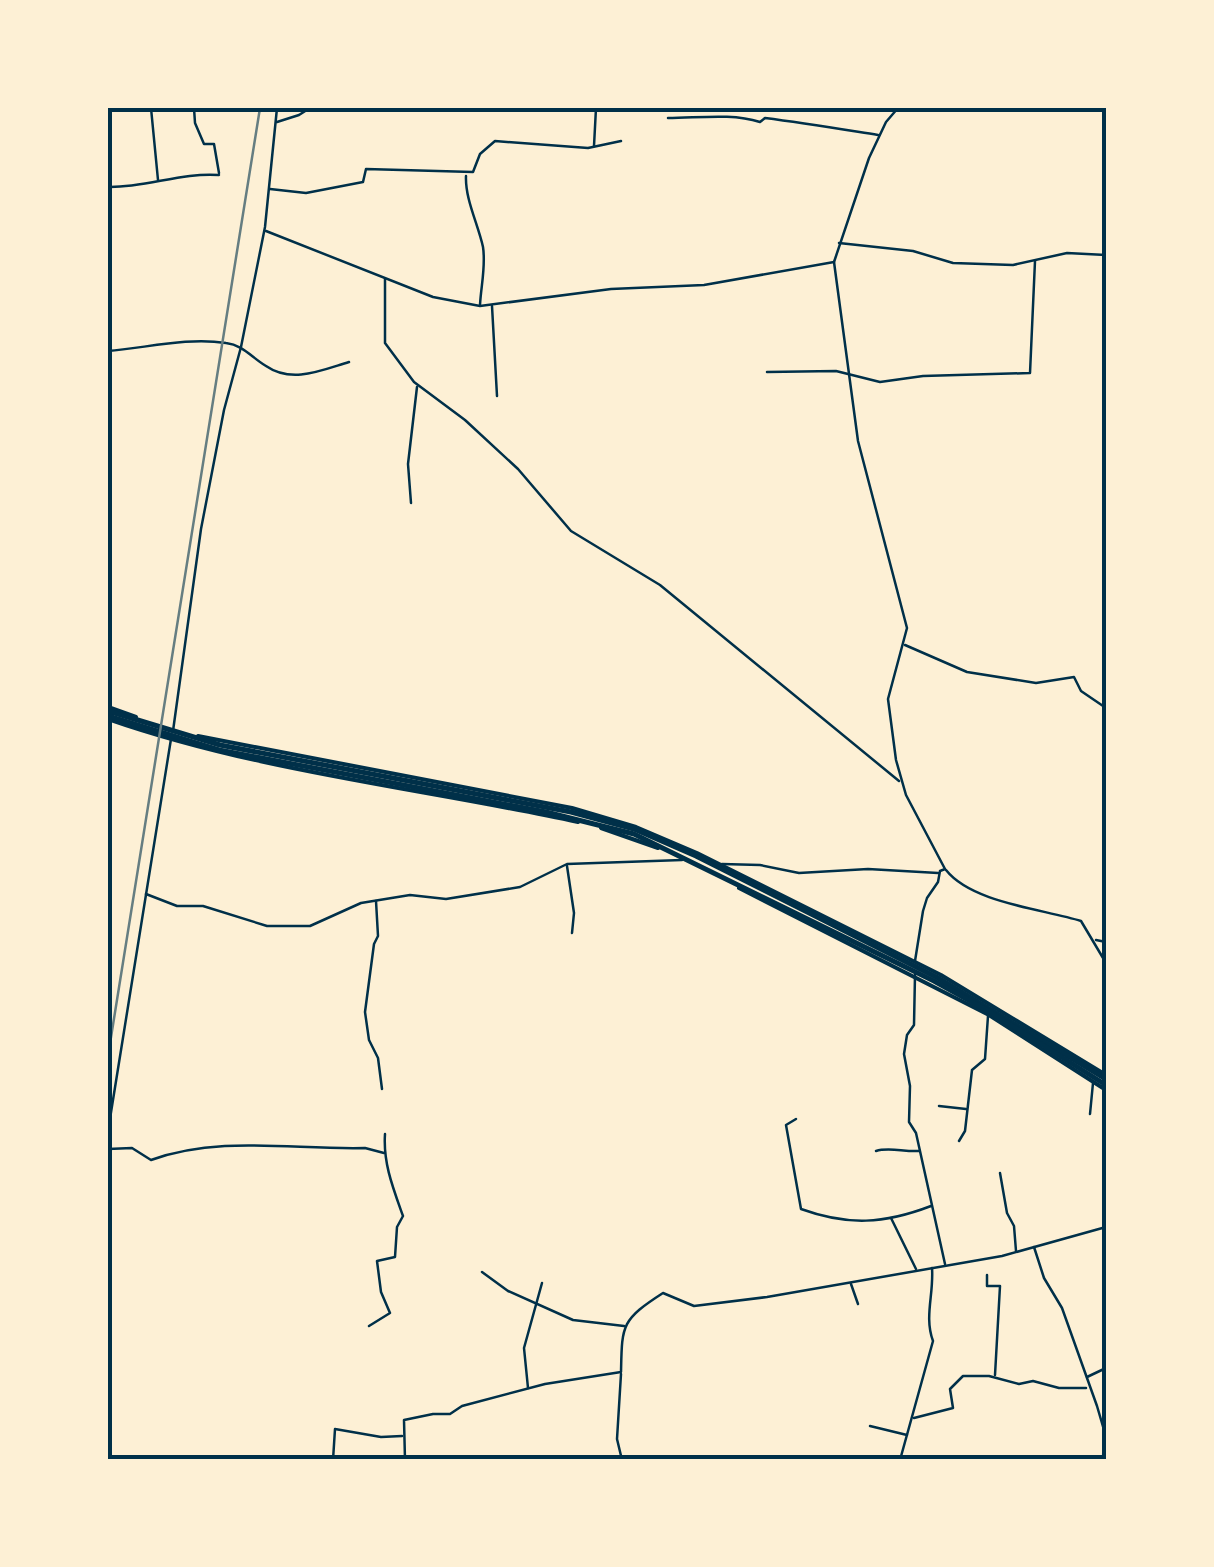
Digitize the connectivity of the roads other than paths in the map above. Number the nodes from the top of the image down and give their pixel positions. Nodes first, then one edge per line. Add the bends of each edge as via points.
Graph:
1 (151, 108) edge
2 (194, 108) edge
3 (277, 108) edge
4 (310, 108) edge
5 (596, 108) edge
6 (898, 108) edge
7 (668, 118) dead end
8 (277, 122) junction
9 (880, 135) junction
10 (620, 142) dead end
11 (594, 146) junction
12 (466, 173) junction
13 (158, 182) junction
14 (108, 187) edge
15 (268, 189) junction
16 (264, 230) junction
17 (839, 242) junction
18 (1106, 255) edge
19 (1035, 260) junction
20 (834, 262) junction
21 (384, 279) junction
22 (480, 306) junction
23 (492, 306) junction
24 (242, 346) junction
25 (108, 351) edge
26 (349, 362) dead end
27 (768, 372) dead end
28 (851, 376) junction
29 (417, 385) junction
30 (496, 396) dead end
31 (411, 502) dead end
32 (904, 644) junction
33 (1106, 708) edge
34 (108, 713) edge
35 (173, 735) junction
36 (900, 782) junction
37 (682, 860) junction
38 (567, 864) junction
39 (720, 864) junction
40 (944, 869) junction
41 (939, 873) junction
42 (145, 893) junction
43 (376, 900) junction
44 (572, 934) dead end
45 (1094, 940) junction
46 (1106, 942) edge
47 (915, 962) junction
48 (1106, 962) edge
49 (915, 976) junction
50 (988, 1015) junction
51 (1093, 1082) junction
52 (1106, 1082) edge
53 (108, 1087) edge
54 (115, 1088) junction
55 (382, 1088) dead end
56 (940, 1106) dead end
57 (968, 1109) junction
58 (1090, 1114) dead end
59 (796, 1120) dead end
60 (108, 1131) edge
61 (385, 1134) dead end
62 (959, 1141) dead end
63 (108, 1149) edge
64 (876, 1151) dead end
65 (919, 1152) junction
66 (384, 1153) junction
67 (1000, 1174) dead end
68 (932, 1205) junction
69 (891, 1216) junction
70 (1106, 1229) edge
71 (1034, 1246) junction
72 (1016, 1253) junction
73 (945, 1266) junction
74 (932, 1268) junction
75 (917, 1270) junction
76 (482, 1272) dead end
77 (987, 1275) dead end
78 (542, 1282) dead end
79 (850, 1283) junction
80 (537, 1303) junction
81 (858, 1304) dead end
82 (368, 1326) dead end
83 (624, 1326) junction
84 (1106, 1368) edge
85 (620, 1372) junction
86 (994, 1378) junction
87 (1086, 1378) junction
88 (1088, 1388) junction
89 (528, 1389) junction
90 (914, 1418) junction
91 (870, 1426) dead end
92 (906, 1435) junction
93 (403, 1436) junction
94 (334, 1460) edge
95 (405, 1460) edge
96 (622, 1460) edge
97 (900, 1460) edge
98 (1104, 1460) edge

1 - 13 street
2 - 13 street via 204,144 214,144 219,174
3 - 8 street
4 - 8 street
5 - 11 street
6 - 9 street
7 - 9 street via 738,115
8 - 15 street
9 - 17 street
10 - 11 street
11 - 12 street via 494,141 474,172
12 - 15 street via 366,168 363,182 306,192
12 - 22 street via 484,254
13 - 14 street
15 - 16 street
16 - 21 street
16 - 24 street
17 - 19 street via 953,263
17 - 20 street
18 - 19 street
19 - 28 street via 1030,373 880,382
20 - 23 street via 704,284
20 - 28 street
21 - 22 street
21 - 29 street via 385,343
22 - 23 street
23 - 30 street
24 - 25 street via 179,343
24 - 26 street via 283,374
24 - 35 street via 201,529
27 - 28 street
28 - 32 street via 858,441 907,628
29 - 31 street
29 - 36 street via 518,469 571,532 660,585
32 - 33 street via 967,672 1036,683 1074,677 1081,691
32 - 36 street via 888,698
34 - 35 main road
34 - 35 main road
34 - 35 highway
35 - 37 main road via 287,768 597,827
35 - 39 main road via 598,814
35 - 42 street
35 - 52 highway via 634,834 934,981
36 - 40 street
37 - 38 street
37 - 49 main road
38 - 43 street via 520,887 446,899
38 - 44 street
39 - 41 street via 800,873
39 - 47 main road
40 - 41 street
40 - 45 street via 976,891 1082,920
41 - 47 street via 923,911
42 - 43 street via 266,926 313,926
42 - 54 street
43 - 55 street via 378,936 365,1012
45 - 46 street
45 - 48 street
47 - 52 main road via 994,1004
49 - 50 main road
49 - 65 street via 914,1025 904,1054 909,1122
50 - 51 main road
50 - 57 street via 985,1059 972,1070
51 - 52 main road
51 - 58 street
53 - 54 street
54 - 60 street
56 - 57 street
57 - 62 street
59 - 69 street via 786,1125 801,1208 846,1222
61 - 66 street
63 - 66 street via 132,1148 151,1160 240,1144
64 - 65 street
65 - 68 street
66 - 82 street via 403,1216 395,1257 377,1262 390,1313
67 - 72 street
68 - 69 street
68 - 73 street
69 - 75 street
70 - 71 street
71 - 72 street
71 - 87 street
72 - 73 street
73 - 74 street
74 - 75 street
74 - 90 street via 927,1323 933,1341
75 - 79 street
76 - 80 street
77 - 86 street via 987,1286 1000,1286
78 - 80 street
79 - 81 street
79 - 83 street via 694,1306 663,1293
80 - 83 street via 573,1320
80 - 89 street via 524,1348
83 - 85 street
84 - 87 street
85 - 89 street
85 - 96 street
86 - 88 street
86 - 90 street via 960,1377 950,1389 953,1408
87 - 88 street
88 - 98 street via 1104,1430
89 - 93 street via 450,1414 404,1420
90 - 92 street
91 - 92 street
92 - 97 street
93 - 94 street via 335,1429
93 - 95 street

